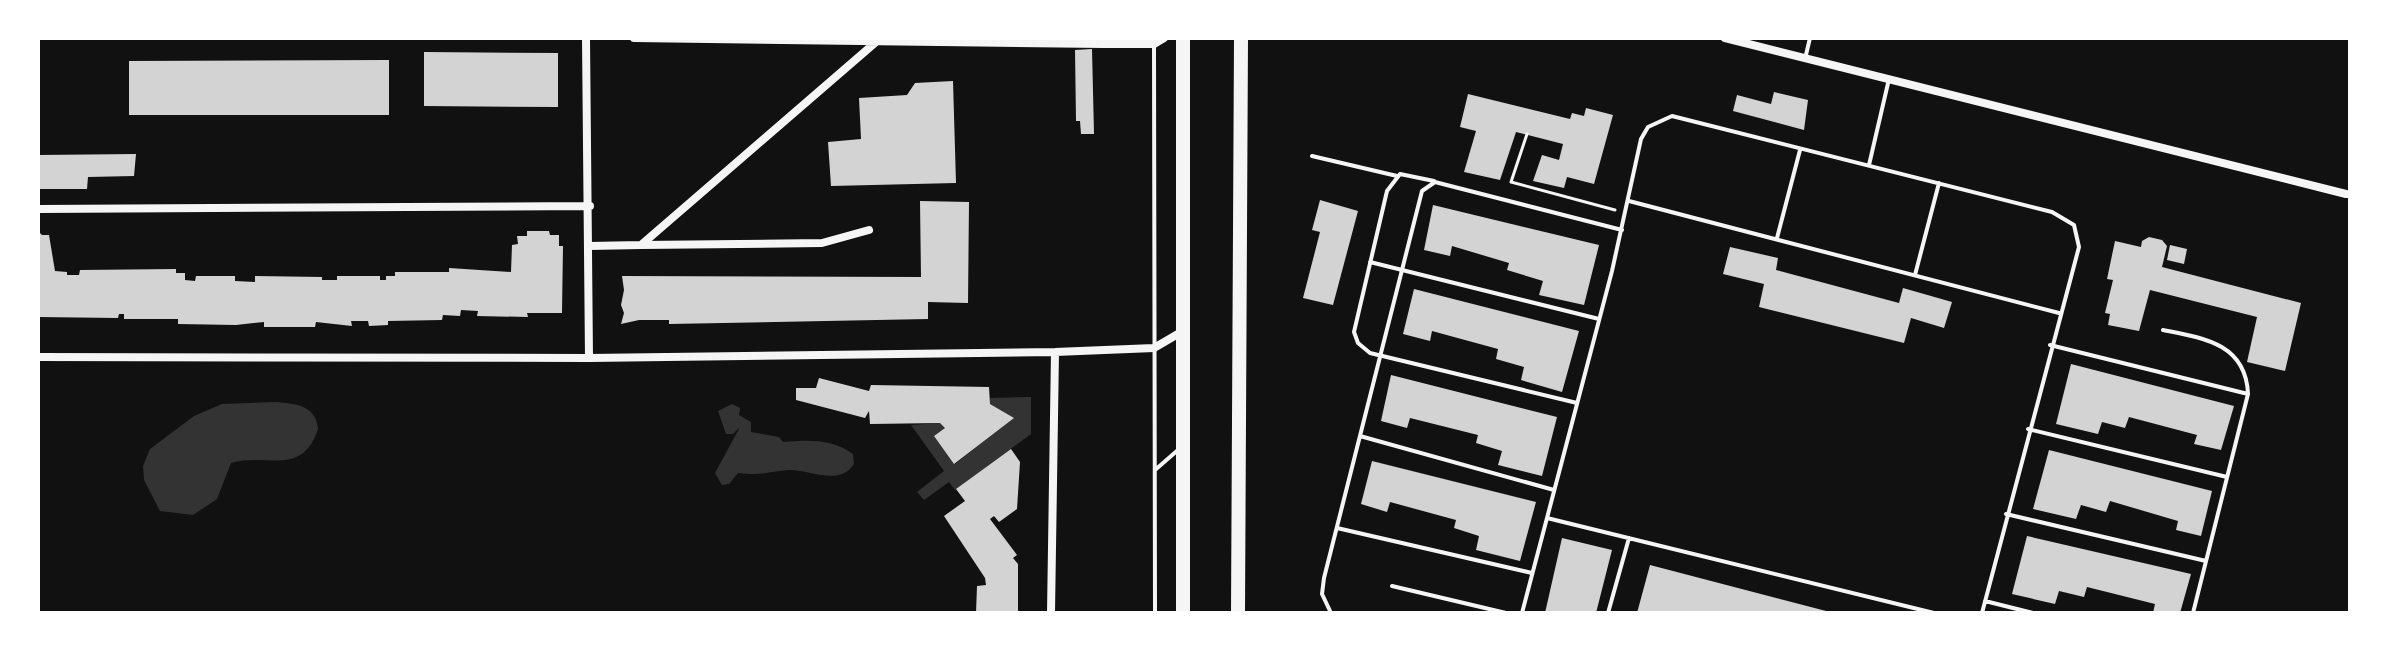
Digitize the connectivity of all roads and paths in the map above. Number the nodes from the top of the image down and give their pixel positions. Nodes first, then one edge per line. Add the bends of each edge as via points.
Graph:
1 (586, 38) edge
2 (634, 38) edge
3 (1164, 38) edge
4 (1183, 38) edge
5 (1241, 38) edge
6 (1725, 38) edge
7 (1810, 38) edge
8 (876, 42) junction
9 (1154, 44) junction
10 (1805, 59) junction
11 (1889, 79) junction
12 (1527, 134) dead end
13 (1800, 150) junction
14 (1312, 156) dead end
15 (1869, 165) junction
16 (1397, 176) junction
17 (1435, 182) junction
18 (1939, 183) junction
19 (2346, 194) dead end
20 (1629, 201) junction
21 (590, 206) junction
22 (38, 209) edge
23 (1626, 213) junction
24 (869, 230) dead end
25 (1622, 230) junction
26 (1777, 238) junction
27 (641, 245) junction
28 (589, 246) junction
29 (1370, 262) junction
30 (1401, 270) junction
31 (1915, 275) junction
32 (2059, 313) junction
33 (1599, 319) junction
34 (2163, 330) dead end
35 (1183, 331) junction
36 (2050, 345) junction
37 (1154, 348) junction
38 (1055, 352) junction
39 (1380, 353) junction
40 (38, 357) edge
41 (589, 358) junction
42 (2248, 394) junction
43 (1577, 403) junction
44 (2028, 429) junction
45 (1359, 436) junction
46 (1183, 446) junction
47 (1155, 470) junction
48 (2227, 477) junction
49 (1554, 490) junction
50 (2006, 514) junction
51 (1547, 518) junction
52 (1337, 528) junction
53 (1629, 538) junction
54 (2206, 561) junction
55 (1532, 573) junction
56 (1392, 586) dead end
57 (1985, 601) junction
58 (1901, 604) junction
59 (1051, 613) edge
60 (1155, 613) edge
61 (1183, 613) edge
62 (1238, 613) edge
63 (1331, 613) edge
64 (1506, 613) edge
65 (1522, 613) edge
66 (1608, 613) edge
67 (1899, 613) edge
68 (1934, 613) edge
69 (1982, 613) edge
70 (2033, 613) edge
71 (2193, 613) edge

1 - 21 street
2 - 8 street
3 - 9 street
4 - 35 main road
5 - 62 main road
6 - 10 street
7 - 10 lane
8 - 9 street
8 - 27 street
9 - 37 lane
10 - 11 street
11 - 15 lane
11 - 19 street
12 - 23 path via 1511,182
13 - 15 lane
13 - 20 lane via 1688,119 1660,119 1641,139
13 - 26 lane
14 - 16 lane
15 - 18 lane
16 - 17 lane via 1408,173
16 - 29 lane via 1384,202
17 - 25 lane
17 - 30 lane via 1419,196
18 - 31 lane
18 - 32 lane via 2052,212 2074,225 2079,247
20 - 23 lane
20 - 26 lane
21 - 22 street
21 - 28 street
23 - 25 lane
24 - 27 street via 822,243
25 - 33 lane
26 - 31 lane
27 - 28 street
28 - 41 street
29 - 30 lane
29 - 39 lane via 1354,332 1363,349
30 - 33 lane
30 - 39 lane
31 - 32 lane
32 - 36 lane
33 - 43 lane
34 - 42 lane via 2218,343 2235,354
35 - 37 street
35 - 46 main road
36 - 42 lane
36 - 44 lane
37 - 38 street
37 - 47 lane
38 - 41 street
38 - 59 street
39 - 43 lane
39 - 45 lane
40 - 41 street
42 - 48 lane
43 - 49 lane
44 - 48 lane
44 - 50 lane
45 - 49 lane
45 - 52 lane
46 - 47 lane
46 - 61 main road
47 - 60 lane
48 - 54 lane
49 - 51 lane
50 - 54 lane
50 - 57 lane
51 - 53 lane
51 - 55 lane
52 - 55 lane
52 - 63 lane via 1322,594
53 - 58 lane
53 - 66 lane
54 - 71 lane
55 - 65 lane
56 - 64 lane
57 - 69 lane
57 - 70 lane
58 - 67 lane
58 - 68 lane

